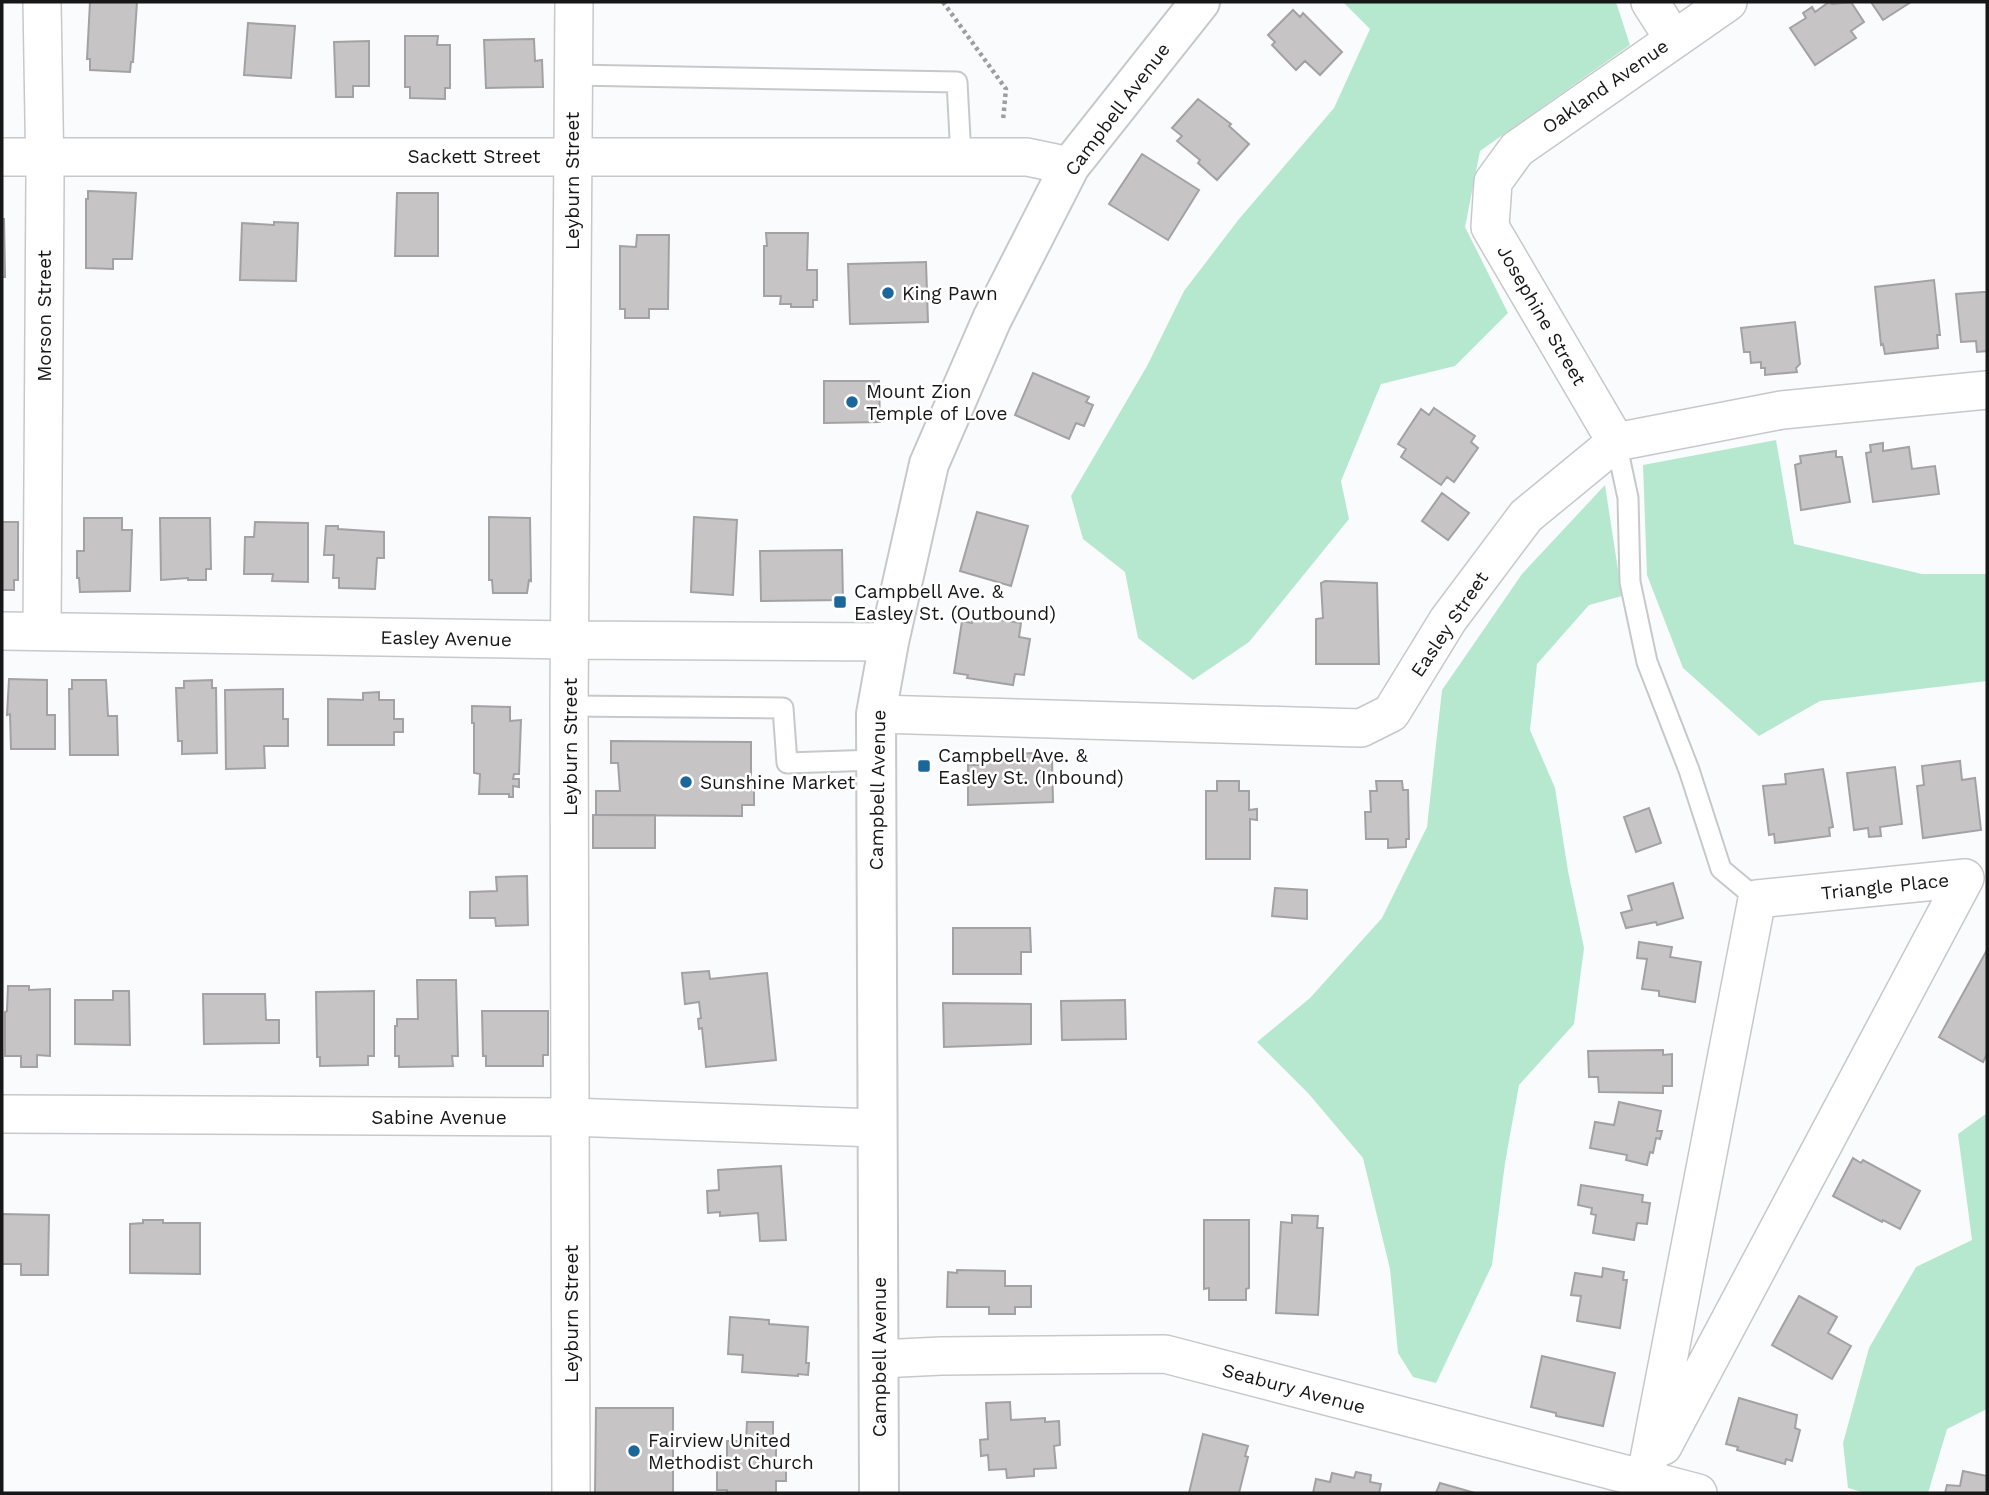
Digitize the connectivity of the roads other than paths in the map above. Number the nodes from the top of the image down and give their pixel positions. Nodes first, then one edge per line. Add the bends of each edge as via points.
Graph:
1 (43, 2) edge
2 (574, 2) edge
3 (1200, 2) edge
4 (1650, 2) edge
5 (1728, 2) edge
6 (1673, 38) junction
7 (573, 75) junction
8 (572, 156) junction
9 (961, 156) junction
10 (2, 158) edge
11 (44, 158) junction
12 (1070, 166) junction
13 (1493, 182) joint
14 (1987, 390) edge
15 (1616, 442) junction
16 (2, 631) edge
17 (42, 631) junction
18 (569, 640) junction
19 (889, 642) junction
20 (569, 706) junction
21 (876, 714) junction
22 (876, 760) junction
23 (1757, 899) junction
24 (2, 1114) edge
25 (570, 1117) junction
26 (876, 1128) junction
27 (880, 1359) junction
28 (1645, 1480) junction
29 (571, 1493) edge
30 (879, 1493) edge
31 (1698, 1493) edge

1 - 11 street, Morson Street
2 - 7 street, Leyburn Street
3 - 12 main road, Campbell Avenue
4 - 6 street
5 - 6 street, Oakland Avenue
6 - 13 street, Oakland Avenue via 1517,149
7 - 8 street, Leyburn Street
7 - 9 lane via 957,82
8 - 9 street, Sackett Street
8 - 11 street, Sackett Street
8 - 18 street, Leyburn Street
9 - 12 street, Sackett Street via 1027,157
10 - 11 street, Sackett Street
11 - 17 street, Morson Street
12 - 19 main road, Campbell Avenue via 992,319 929,464
13 - 15 street, Josephine Street via 1490,226
14 - 15 street, Easley Street via 1782,410
15 - 21 street, Easley Street via 1525,516 1448,620 1391,713 1361,727
15 - 23 lane via 1628,498 1630,582 1647,662 1721,869
16 - 17 street, Easley Avenue
17 - 18 street, Easley Avenue
18 - 19 street, Easley Avenue
18 - 20 street, Leyburn Street
19 - 21 main road, Campbell Avenue
20 - 22 lane via 783,708 787,763
20 - 25 street, Leyburn Street
21 - 22 main road, Campbell Avenue
22 - 26 main road, Campbell Avenue
23 - 28 street
23 - 28 street, Triangle Place via 1965,878
24 - 25 street, Sabine Avenue
25 - 26 street, Sabine Avenue
25 - 29 street, Leyburn Street
26 - 27 main road, Campbell Avenue
27 - 28 street, Seabury Avenue via 1164,1354
27 - 30 main road, Campbell Avenue
28 - 31 street, Seabury Avenue

